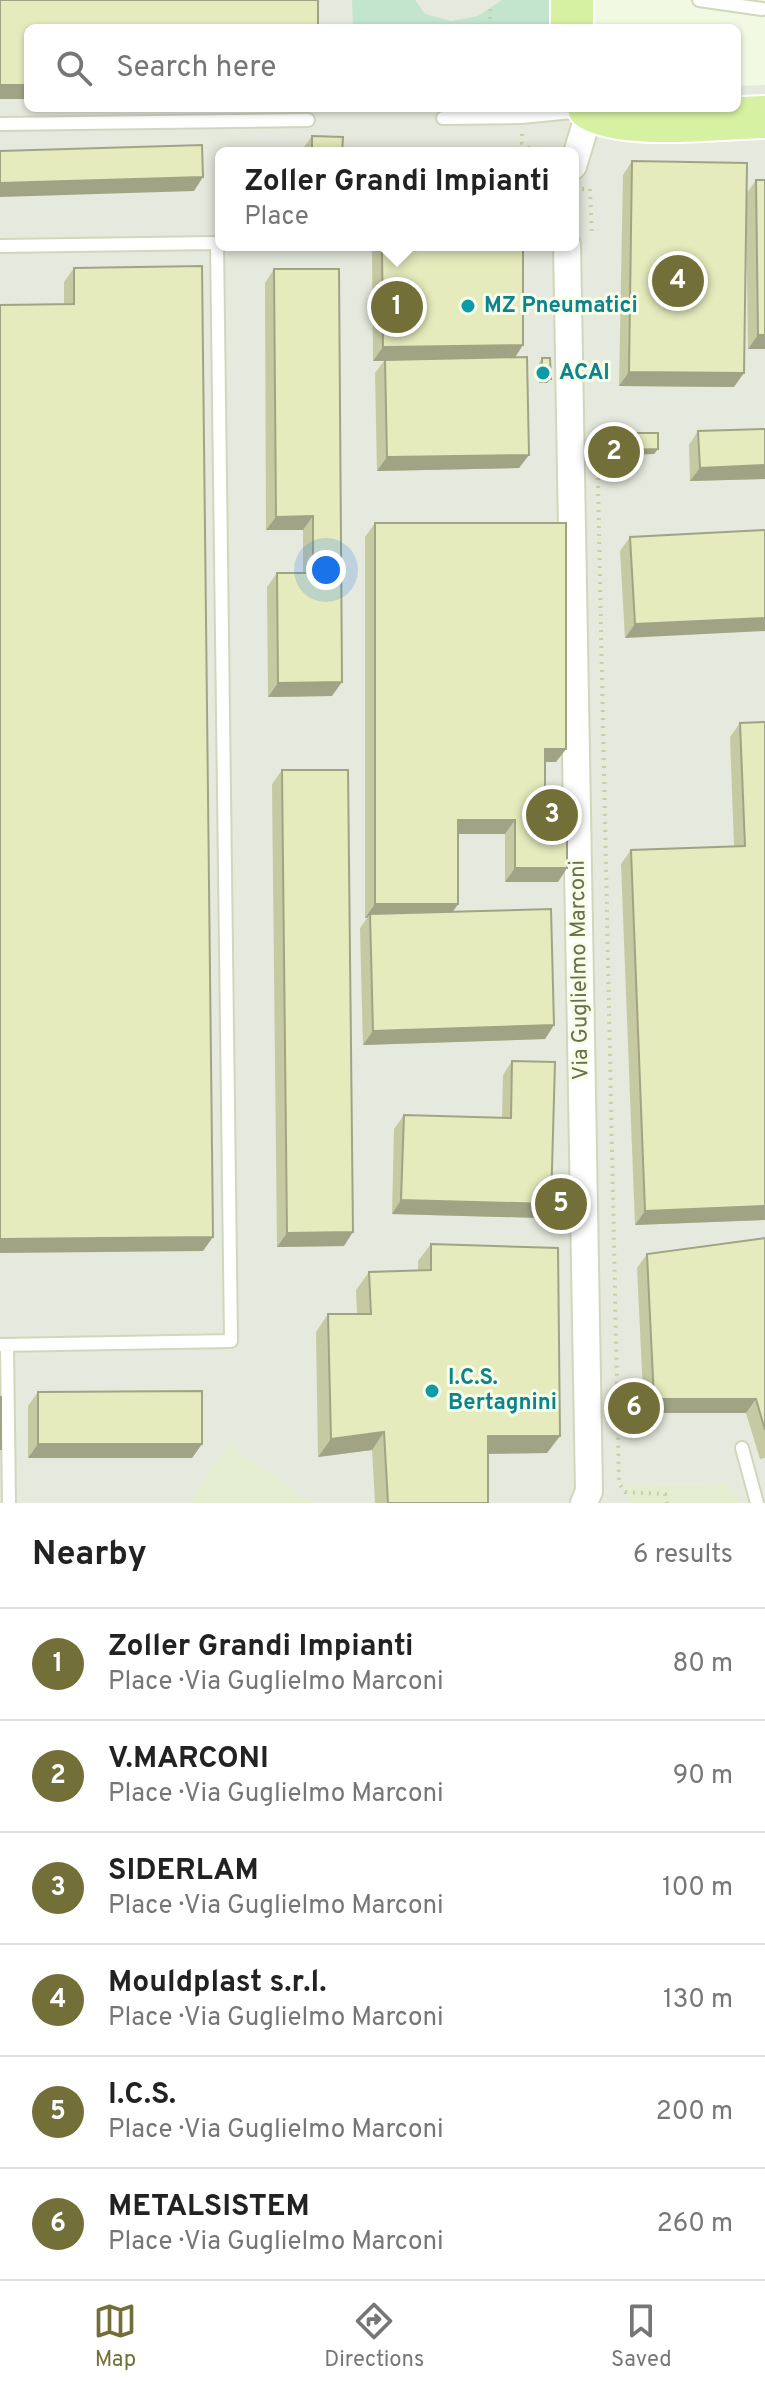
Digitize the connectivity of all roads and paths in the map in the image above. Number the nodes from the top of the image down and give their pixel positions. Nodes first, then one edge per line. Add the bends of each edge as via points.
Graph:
1 (572, 0) edge
2 (699, 0) edge
3 (763, 6) edge
4 (490, 9) dead end
5 (490, 24) edge
6 (572, 24) edge
7 (564, 112) edge
8 (588, 112) edge
9 (596, 112) edge
10 (765, 117) edge
11 (443, 118) dead end
12 (308, 120) dead end
13 (0, 124) edge
14 (578, 147) edge
15 (579, 189) edge
16 (579, 241) edge
17 (215, 243) edge
18 (0, 246) edge
19 (217, 251) edge
20 (597, 425) dead end
21 (4, 1345) edge
22 (742, 1448) dead end
23 (9, 1503) edge
24 (584, 1503) edge
25 (667, 1503) edge
26 (757, 1503) edge

1 - 6 main road
2 - 3 lane
4 - 5 path
7 - 11 lane
8 - 14 street
9 - 10 main road via 636,120
12 - 13 lane
15 - 16 path via 590,189
16 - 24 street, Via Guglielmo Marconi via 589,1491
17 - 18 lane
19 - 21 lane via 231,1341
20 - 25 path via 619,1483 625,1492 665,1494
21 - 23 lane
22 - 26 lane

